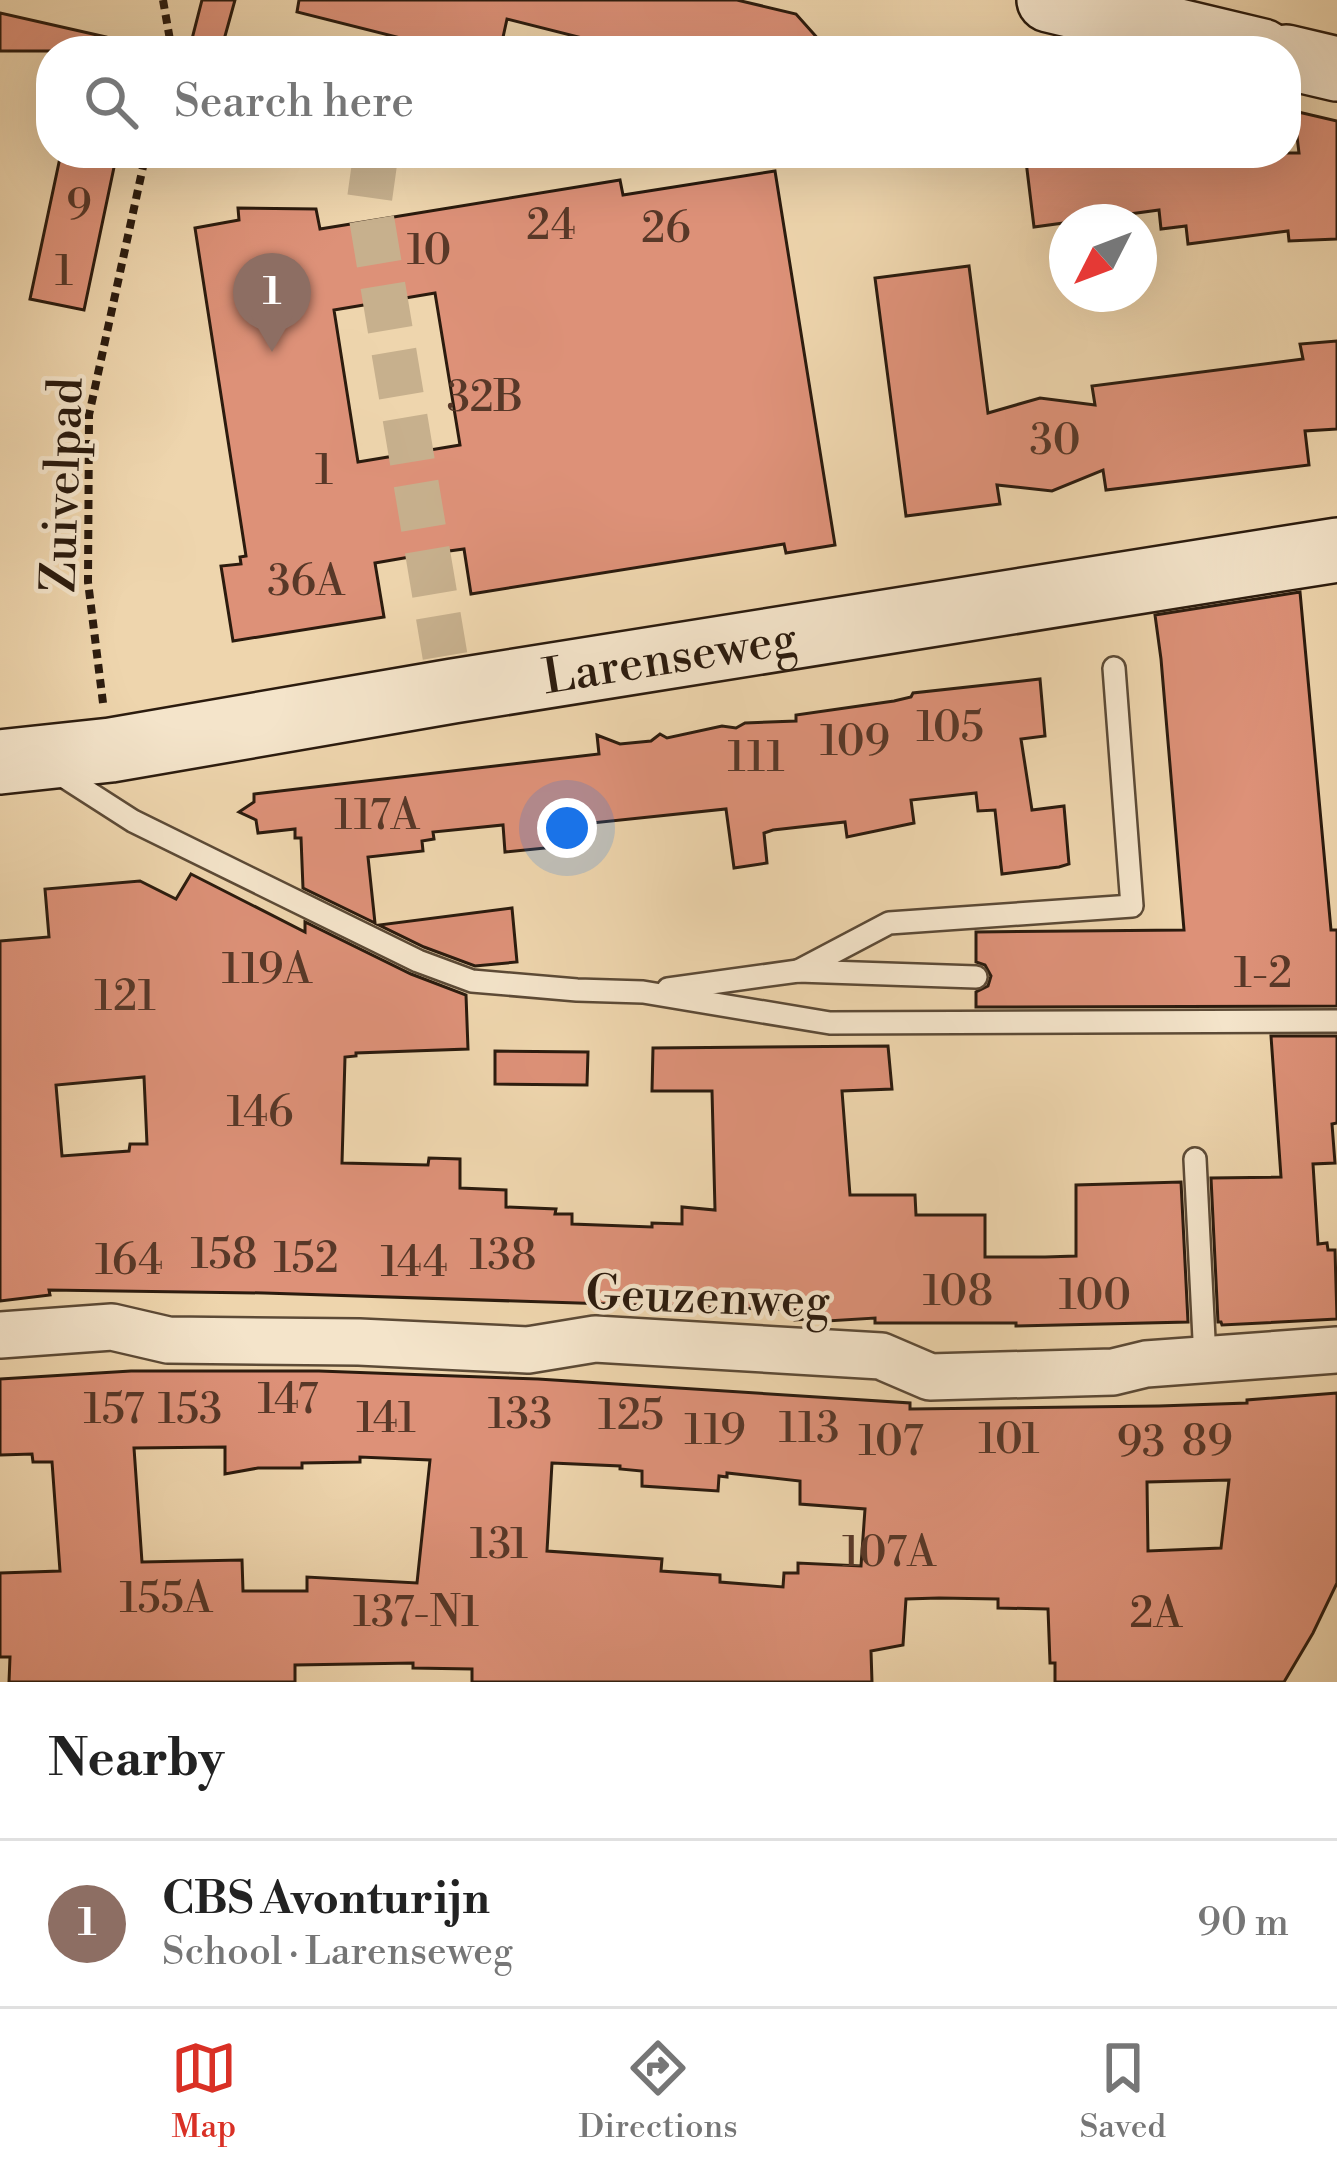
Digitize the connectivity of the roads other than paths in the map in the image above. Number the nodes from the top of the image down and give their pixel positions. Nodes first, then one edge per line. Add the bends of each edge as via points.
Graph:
1 (1049, 0) edge
2 (1199, 36) edge
3 (1301, 61) edge
4 (1337, 69) edge
5 (1337, 550) edge
6 (1114, 668) dead end
7 (18, 760) edge
8 (798, 971) junction
9 (976, 976) dead end
10 (643, 992) junction
11 (1337, 1022) edge
12 (1195, 1159) dead end
13 (0, 1335) edge
14 (1337, 1350) edge
15 (1205, 1359) junction

1 - 2 street
3 - 4 street
5 - 7 street, Larenseweg
6 - 8 lane via 1132,906 889,923
7 - 10 lane via 418,961 472,981
8 - 9 lane
8 - 10 lane
10 - 11 lane via 830,1023
12 - 15 lane
13 - 15 street, Geuzenweg via 112,1327 168,1340 528,1350 595,1339 881,1356 930,1377 1113,1372
14 - 15 street, Geuzenweg

